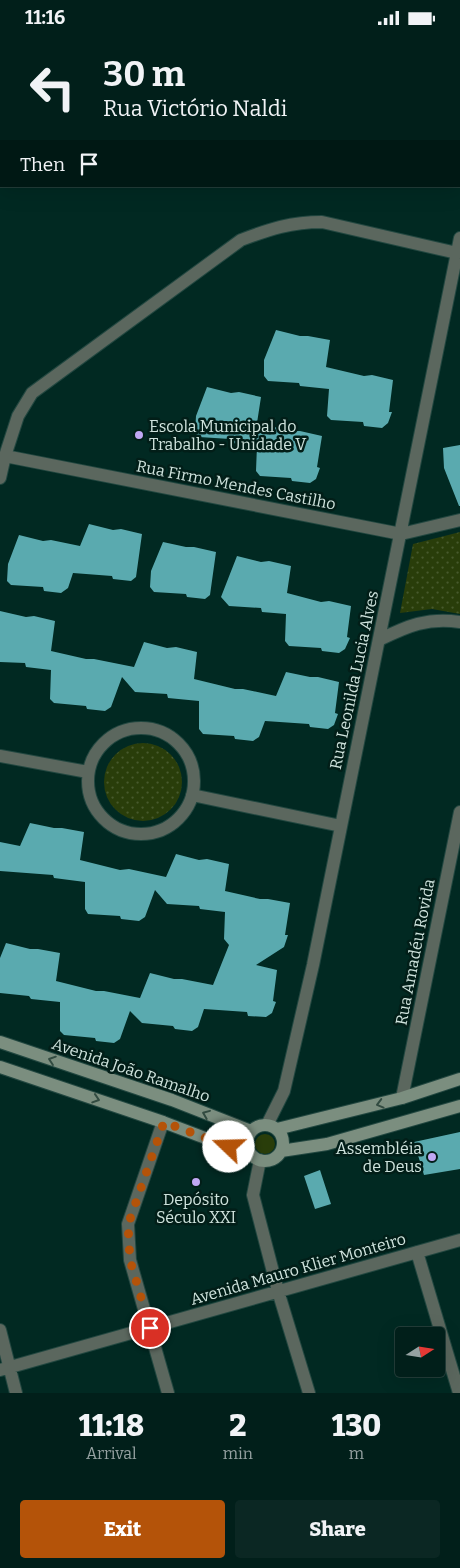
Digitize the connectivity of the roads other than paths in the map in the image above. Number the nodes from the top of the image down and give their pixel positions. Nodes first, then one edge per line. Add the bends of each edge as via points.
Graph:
1 (460, 238) edge
2 (456, 253) junction
3 (5, 457) junction
4 (0, 478) edge
5 (460, 520) edge
6 (401, 534) junction
7 (460, 622) edge
8 (379, 640) junction
9 (0, 756) edge
10 (88, 772) junction
11 (192, 795) junction
12 (460, 812) edge
13 (341, 826) junction
14 (0, 1042) edge
15 (0, 1067) edge
16 (460, 1079) edge
17 (402, 1098) junction
18 (460, 1106) edge
19 (164, 1122) junction
20 (272, 1127) junction
21 (251, 1131) junction
22 (281, 1151) junction
23 (255, 1156) junction
24 (460, 1240) edge
25 (417, 1252) junction
26 (278, 1291) junction
27 (150, 1328) junction
28 (0, 1330) edge
29 (4, 1369) edge
30 (16, 1393) edge
31 (168, 1393) edge
32 (309, 1393) edge
33 (459, 1393) edge

1 - 2 street, Rua Leonilda Lucia Alves
2 - 3 street via 322,222 276,227 242,240 32,393 18,416
2 - 6 street, Rua Leonilda Lucia Alves
3 - 4 street
3 - 6 street, Rua Firmo Mendes Castilho
5 - 6 street, Rua Firmo Mendes Castilho
6 - 8 street, Rua Leonilda Lucia Alves
7 - 8 street via 422,622
8 - 13 street, Rua Leonilda Lucia Alves
9 - 10 street
10 - 11 street via 88,790 106,821 121,831 139,835 173,824 185,811
10 - 11 street via 95,754 107,740 124,731 152,730 177,742 188,757 194,776
11 - 13 street
12 - 17 street, Rua Amadéu Rovida
13 - 20 street, Rua Leonilda Lucia Alves via 313,965 284,1091
21 -> 14 street, Avenida João Ramalho via 172,1100
15 -> 19 street
16 - 17 street
17 -> 20 street
18 - 22 street via 327,1145
19 - 23 street
19 - 27 street via 128,1225 130,1260
20 - 21 street via 258,1126
20 - 22 street via 283,1140
21 - 23 street via 247,1142
22 - 23 street via 272,1159
23 - 26 street via 253,1195
24 - 25 street, Avenida Mauro Klier Monteiro
25 - 26 street, Avenida Mauro Klier Monteiro
25 - 33 street
26 - 27 street, Avenida Mauro Klier Monteiro
26 - 32 street
27 - 29 street, Avenida Mauro Klier Monteiro
27 - 31 street
28 - 29 street
29 - 30 street

